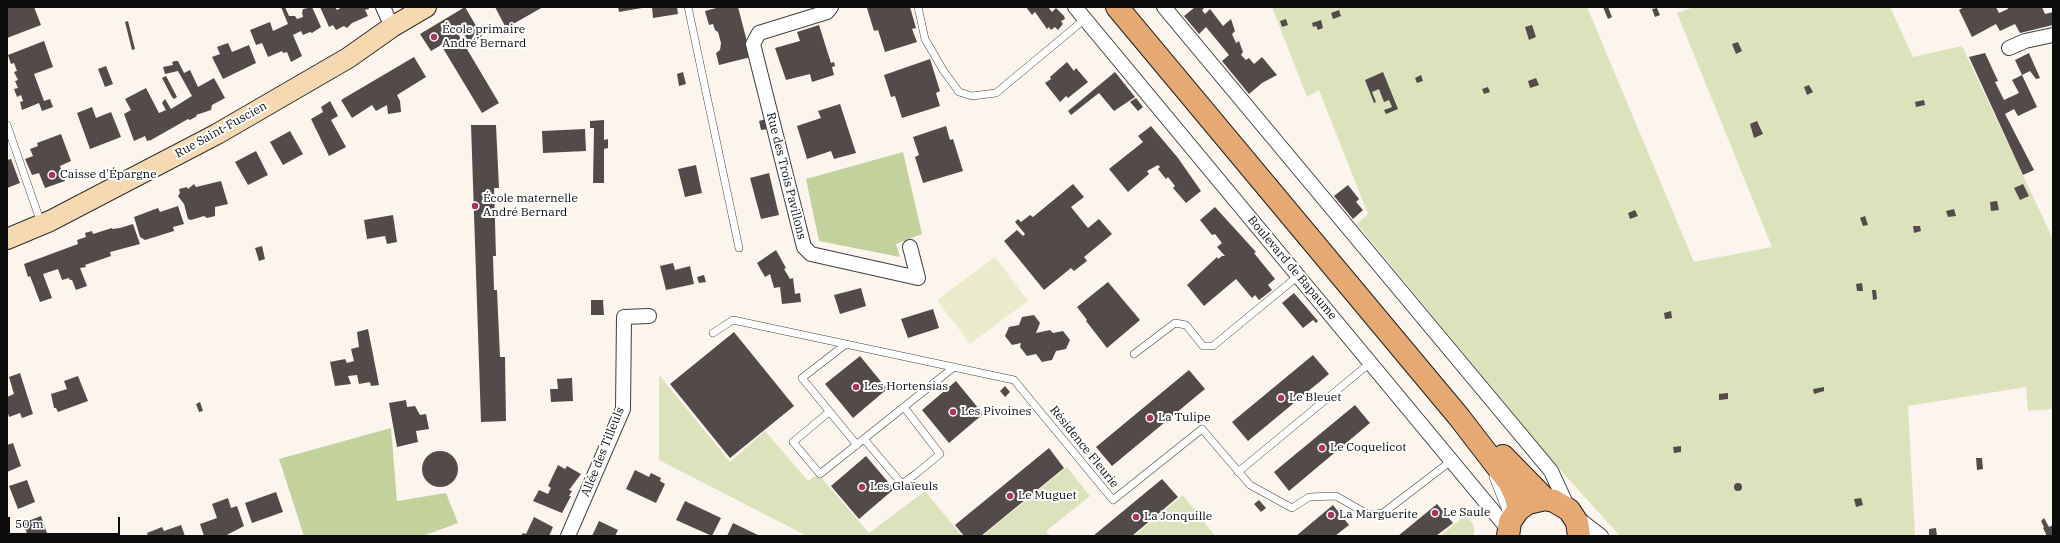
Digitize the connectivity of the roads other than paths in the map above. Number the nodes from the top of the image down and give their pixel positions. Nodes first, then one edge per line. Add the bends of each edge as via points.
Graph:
1 (383, 7) edge
2 (426, 7) edge
3 (688, 7) edge
4 (831, 7) edge
5 (918, 7) edge
6 (1075, 7) edge
7 (1117, 7) edge
8 (1164, 7) edge
9 (1085, 19) junction
10 (392, 27) junction
11 (2053, 35) edge
12 (2009, 48) dead end
13 (7, 125) edge
14 (42, 225) junction
15 (7, 239) edge
16 (910, 247) dead end
17 (739, 248) dead end
18 (1298, 276) junction
19 (649, 316) dead end
20 (1374, 317) junction
21 (713, 333) dead end
22 (846, 344) junction
23 (1393, 350) dead end
24 (1134, 354) dead end
25 (1370, 363) junction
26 (954, 367) junction
27 (904, 407) junction
28 (829, 412) junction
29 (1459, 417) junction
30 (864, 439) junction
31 (857, 445) junction
32 (1451, 461) junction
33 (1488, 468) dead end
34 (1238, 472) junction
35 (1545, 499) junction
36 (1511, 524) edge
37 (1577, 527) edge
38 (568, 536) edge
39 (1601, 536) edge

1 - 10 street
2 - 10 main road, Rue Saint-Fuscien
3 - 17 lane
4 - 16 street, Rue des Trois Pavillons via 826,12 759,33 753,44 804,247 811,254 918,278
5 - 9 lane via 925,39 943,70 959,92 972,96 996,93
6 - 9 street, Boulevard de Bapaume
7 - 20 main road
8 - 37 street via 1551,471
9 - 18 street, Boulevard de Bapaume
10 - 14 main road, Rue Saint-Fuscien via 348,58 217,134
11 - 12 street via 2025,41
13 - 14 lane
14 - 15 main road, Rue Saint-Fuscien
18 - 24 lane via 1213,346 1203,346 1186,325 1175,323
18 - 25 street, Boulevard de Bapaume
19 - 38 street, Allée des Tilleuls via 624,317 623,409
20 - 23 lane
20 - 29 main road
21 - 22 lane, Résidence Fleurie via 733,320
22 - 26 lane, Résidence Fleurie
22 - 28 lane via 802,378
25 - 32 street, Boulevard de Bapaume
25 - 34 lane
26 - 27 lane
26 - 34 lane, Résidence Fleurie via 1014,380 1113,500 1202,429
27 - 30 lane
27 - 30 lane via 940,454 917,473 902,484
28 - 31 lane
28 - 31 lane via 793,442 820,474
29 - 35 main road via 1501,454
29 - 36 main road via 1509,482 1517,498
30 - 31 lane
32 - 34 lane, Résidence Fleurie via 1383,513 1369,515 1336,496 1309,497 1292,508 1250,485
32 - 36 street, Boulevard de Bapaume
33 - 36 lane via 1500,490
35 - 36 main road via 1528,503
35 - 37 main road via 1554,501
37 - 39 street via 1584,523

